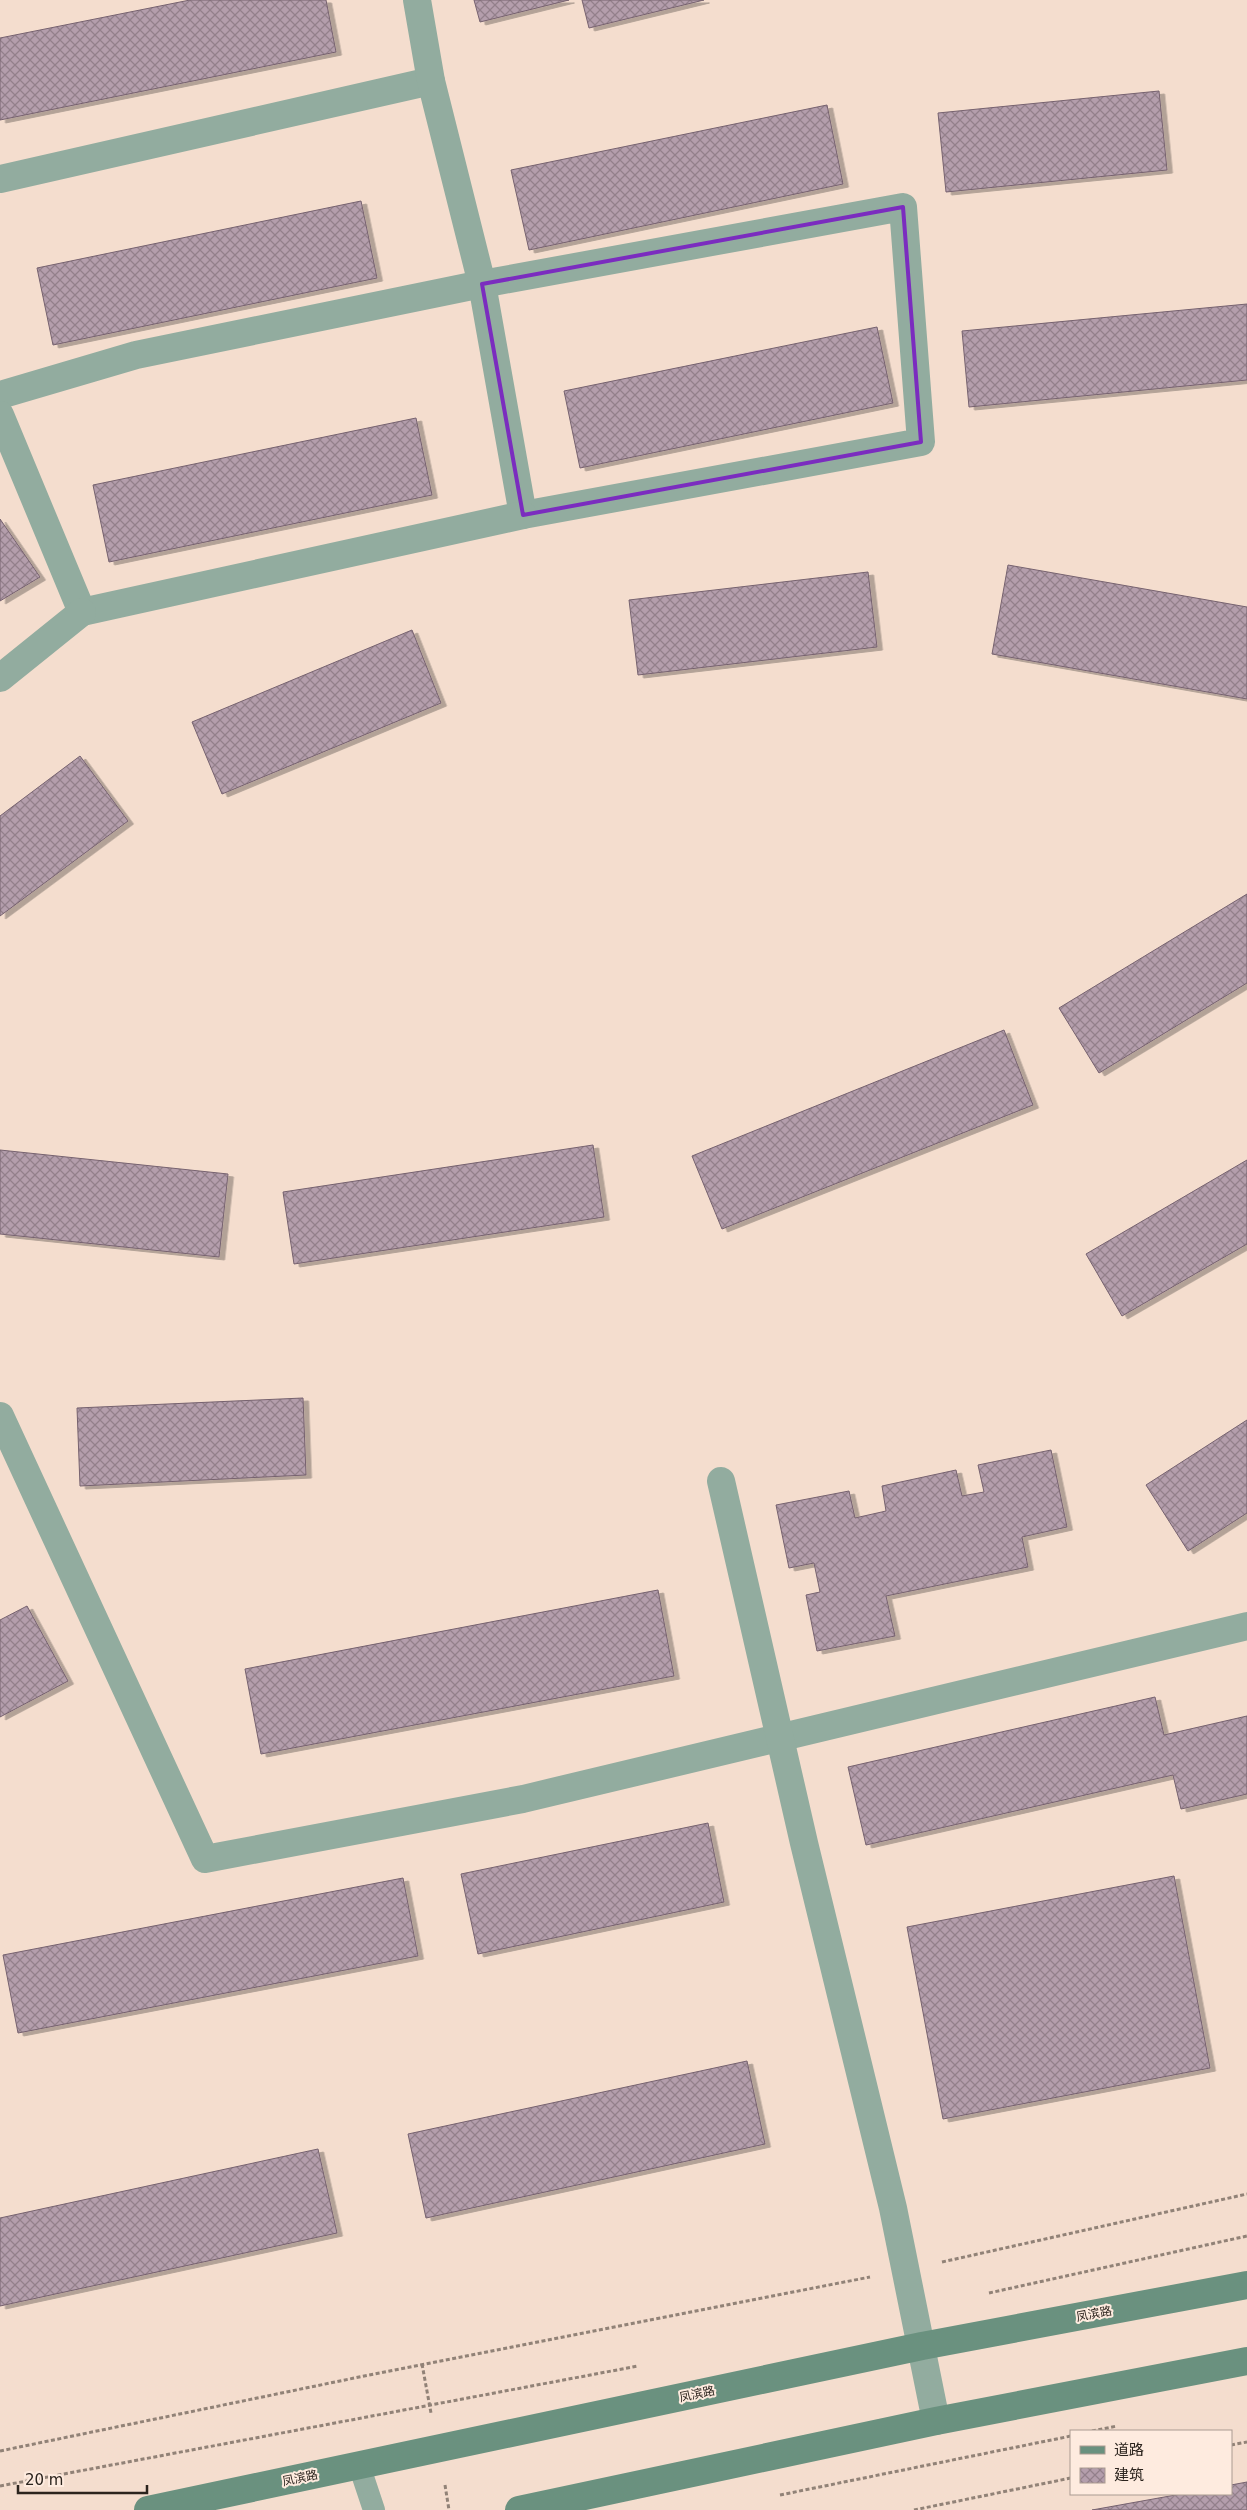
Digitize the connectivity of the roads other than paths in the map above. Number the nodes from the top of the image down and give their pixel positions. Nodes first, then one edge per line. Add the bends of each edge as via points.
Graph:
1 (417, 0) edge
2 (431, 81) junction
3 (0, 179) edge
4 (482, 284) junction
5 (0, 395) edge
6 (0, 415) edge
7 (523, 515) junction
8 (82, 612) junction
9 (0, 678) edge
10 (0, 1416) edge
11 (721, 1481) dead end
12 (1247, 1626) edge
13 (780, 1737) junction
14 (1247, 2285) edge
15 (922, 2346) junction
16 (1247, 2361) edge
17 (936, 2421) junction
18 (359, 2465) junction
19 (148, 2510) edge
20 (374, 2510) edge
21 (519, 2510) edge

1 - 2 street
2 - 3 street
2 - 4 street
4 - 5 street via 136,355
4 - 7 street
4 - 7 street via 903,207 921,442
6 - 8 street
7 - 8 street
8 - 9 street
10 - 13 street via 205,1859 523,1799
11 - 13 street
12 - 13 street
13 - 15 street via 891,2198
14 - 15 main road, 凤滨路
15 - 17 street
15 - 18 main road, 凤滨路
16 - 17 main road
17 - 21 main road
18 - 19 main road, 凤滨路
18 - 20 lane

